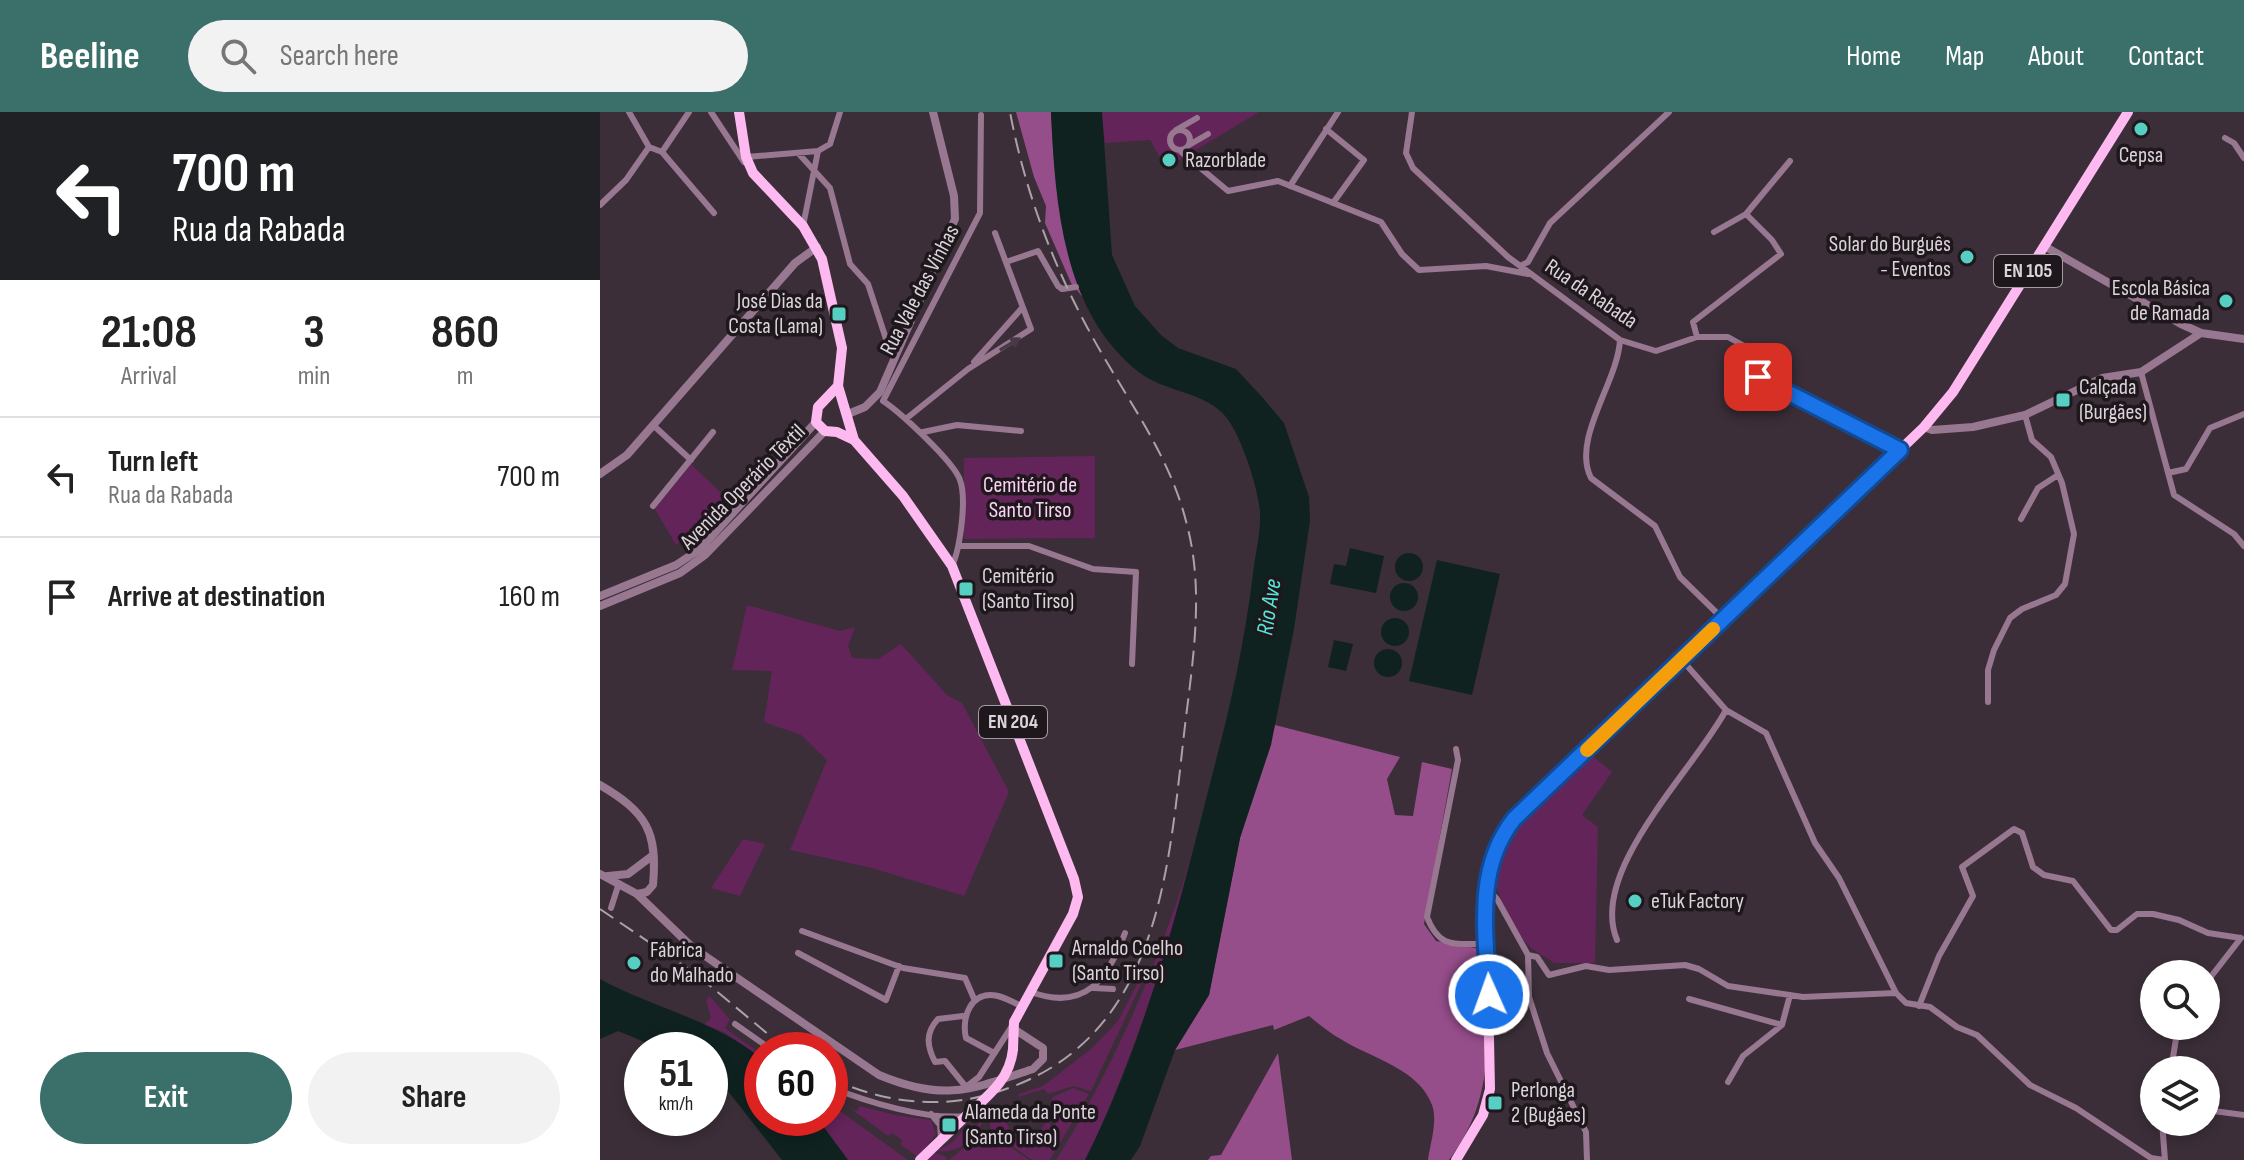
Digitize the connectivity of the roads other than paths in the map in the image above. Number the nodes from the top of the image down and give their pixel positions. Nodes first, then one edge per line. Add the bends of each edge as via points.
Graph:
1 (629, 112) edge
2 (689, 112) edge
3 (711, 112) edge
4 (739, 112) edge
5 (840, 112) edge
6 (933, 112) edge
7 (1338, 112) edge
8 (1412, 112) edge
9 (1669, 112) edge
10 (2128, 112) edge
11 (981, 115) dead end
12 (1197, 118) dead end
13 (1326, 129) junction
14 (1173, 133) junction
15 (1208, 134) dead end
16 (2225, 138) dead end
17 (649, 147) junction
18 (1185, 148) junction
19 (818, 151) junction
20 (662, 152) junction
21 (799, 154) junction
22 (746, 157) junction
23 (2244, 158) edge
24 (1790, 161) dead end
25 (816, 169) junction
26 (753, 173) junction
27 (1290, 186) junction
28 (1333, 203) junction
29 (600, 205) edge
30 (714, 213) dead end
31 (1746, 214) junction
32 (803, 226) junction
33 (1714, 232) dead end
34 (995, 233) dead end
35 (2044, 246) junction
36 (817, 247) junction
37 (1006, 262) junction
38 (1520, 266) junction
39 (1528, 274) junction
40 (1076, 287) dead end
41 (1022, 308) junction
42 (2201, 333) junction
43 (1697, 337) junction
44 (2244, 339) edge
45 (1620, 340) junction
46 (897, 352) junction
47 (968, 369) junction
48 (2141, 372) junction
49 (838, 386) junction
50 (826, 401) junction
51 (846, 414) junction
52 (2244, 414) edge
53 (2025, 415) junction
54 (907, 418) junction
55 (816, 422) junction
56 (653, 425) junction
57 (1924, 427) junction
58 (825, 431) junction
59 (1021, 431) dead end
60 (713, 432) dead end
61 (837, 432) junction
62 (923, 432) junction
63 (854, 440) junction
64 (1900, 450) junction
65 (691, 460) junction
66 (2168, 473) junction
67 (600, 474) edge
68 (2058, 475) junction
69 (653, 506) dead end
70 (2021, 519) dead end
71 (961, 546) junction
72 (2244, 546) edge
73 (952, 566) junction
74 (600, 596) edge
75 (600, 606) edge
76 (1723, 619) junction
77 (1682, 660) junction
78 (1132, 664) dead end
79 (1988, 702) dead end
80 (1726, 710) junction
81 (1456, 749) dead end
82 (600, 785) edge
83 (652, 856) junction
84 (639, 867) junction
85 (628, 874) junction
86 (652, 874) junction
87 (602, 875) edge
88 (619, 883) junction
89 (1486, 887) junction
90 (651, 888) junction
91 (633, 891) junction
92 (654, 907) junction
93 (611, 908) dead end
94 (802, 931) dead end
95 (1125, 933) dead end
96 (2242, 937) edge
97 (1617, 940) dead end
98 (1487, 944) junction
99 (798, 953) dead end
100 (1528, 955) junction
101 (2220, 965) edge
102 (899, 966) junction
103 (1094, 988) junction
104 (1113, 989) dead end
105 (1031, 992) junction
106 (1896, 993) junction
107 (1790, 995) junction
108 (1689, 999) dead end
109 (975, 1001) junction
110 (1919, 1006) junction
111 (1023, 1007) junction
112 (963, 1016) junction
113 (735, 1024) dead end
114 (1782, 1025) junction
115 (1014, 1026) junction
116 (746, 1032) edge
117 (1031, 1038) junction
118 (999, 1045) junction
119 (1013, 1049) junction
120 (994, 1053) junction
121 (980, 1082) junction
122 (1728, 1082) dead end
123 (966, 1087) junction
124 (956, 1092) junction
125 (848, 1095) edge
126 (2220, 1112) edge
127 (931, 1114) junction
128 (2244, 1115) edge
129 (966, 1116) junction
130 (2163, 1136) edge
131 (938, 1143) junction
132 (920, 1160) edge
133 (1456, 1160) edge
134 (1587, 1160) edge
135 (2164, 1160) edge

1 - 17 street
2 - 20 street
3 - 26 street
4 - 22 main road, EN 204
5 - 19 street via 830,144
6 - 46 street via 955,219
7 - 13 street
8 - 38 street, Rua da Rabada via 1406,153 1413,168
9 - 38 street via 1550,223 1528,262
10 - 35 main road, EN 105
11 - 54 street, Rua Vale das Vinhas via 980,213 883,401
12 - 14 street
13 - 27 street
13 - 28 street via 1364,160
14 - 18 street via 1171,144
14 - 18 street via 1188,133
15 - 18 street
16 - 23 street
17 - 20 street
17 - 29 street
18 - 27 street via 1187,160 1228,191 1278,181
19 - 21 street
19 - 25 street
20 - 30 street
21 - 22 street
21 - 25 street
22 - 26 main road, EN 204
24 - 31 street
25 - 32 street
25 - 46 street via 830,188 850,264 868,284 887,342
26 - 32 main road, EN 204
27 - 28 street
28 - 39 street via 1381,222 1419,270 1486,266
31 - 33 street
31 - 43 street via 1781,254 1693,322
32 - 36 main road, EN 204
34 - 37 street
35 - 42 street
35 - 57 main road, EN 105 via 1953,392
36 - 49 main road, EN 204 via 842,343
36 - 56 street via 795,263
37 - 40 street via 1038,251 1058,286
37 - 41 street
38 - 39 street, Rua da Rabada
39 - 45 street, Rua da Rabada
41 - 47 street
47 -> 41 street via 1028,332 1031,324
42 - 44 street
42 - 48 street
43 - 45 street, Rua da Rabada via 1656,351
43 - 64 street, Rua da Rabada via 1728,337 1746,347 1758,377
45 - 76 street via 1587,445 1586,468 1591,478 1655,526 1680,577
46 - 51 street via 875,399
47 - 54 street
48 - 53 street via 2102,378
48 - 66 street
49 - 50 main road
49 - 51 main road, EN 204
50 - 51 main road
50 - 55 main road via 818,407
51 - 61 main road
51 - 63 main road, EN 204
52 - 66 street via 2210,428 2186,469
53 - 57 street via 1973,427
53 - 68 street via 2032,440 2051,457
54 - 62 street
55 - 58 main road
55 - 74 street, Avenida Operário Têxtil via 700,549 676,565
56 - 65 street
56 - 67 street via 627,455
57 - 64 main road, EN 105
58 - 61 main road, EN 204
58 - 75 street, Avenida Operário Têxtil via 705,555 680,573
59 - 62 street via 957,425
60 - 65 street
61 - 63 main road, EN 204
62 - 71 street via 960,480
63 - 73 main road, EN 204 via 903,496
64 - 76 main road, EN 105
65 - 69 street
66 - 72 street via 2174,495
68 - 70 street via 2038,488
68 - 79 street via 2074,534 2065,584 2056,595 2010,618 1988,670
71 - 73 street
71 - 78 street via 1029,546 1093,569 1136,572
73 - 105 main road, EN 204 via 1078,897
76 - 77 main road, EN 105
77 - 80 street
77 - 89 main road, EN 105 via 1514,819 1490,860
80 - 97 street via 1621,865 1611,926
80 - 106 street via 1766,733 1815,843 1839,878
81 - 98 street via 1427,917 1433,933 1446,943
82 - 83 street via 631,803 643,817
83 - 84 street
83 - 86 street
84 - 85 street
84 - 86 street
85 - 87 street
85 - 91 street
86 - 90 street
87 - 88 street
88 - 91 street
88 - 93 street
89 - 98 main road, EN 105
89 - 100 street
90 - 91 street
90 - 92 street
91 - 92 street
92 - 124 street via 692,947 879,1075 901,1084
94 - 102 street
95 - 103 street
96 - 101 street
96 - 110 street via 2208,933 2153,914 2137,914 2111,930 2073,881 2033,867 2022,833 2014,829 1962,867 1973,896 1939,956
98 - 133 main road, EN 105 via 1490,1089 1483,1115
99 - 102 street via 886,1000
100 - 107 street via 1537,957 1549,975 1586,966 1609,970 1685,965 1728,986
100 - 134 street via 1529,997 1547,1053 1586,1132
102 - 109 street via 965,978
103 - 104 street
103 - 105 street via 1061,998
105 - 111 main road, EN 204
106 - 107 street
106 - 110 street
107 - 114 street
108 - 114 street
109 - 111 street via 997,995
109 - 112 street
110 - 135 street via 1930,1007 1977,1035 2030,1085 2076,1108 2151,1158
111 - 115 main road, EN 204
112 - 120 street via 966,1038
112 - 123 street via 938,1019 927,1045 935,1062 945,1061
113 - 116 street
114 - 122 street via 1743,1056
115 - 117 street
115 - 118 street
115 - 119 main road, EN 204
117 - 119 street
117 - 121 street via 1043,1048 1043,1059 1033,1069
118 - 119 street
118 - 120 street
119 - 129 main road, EN 204, bridge via 1001,1084
120 - 121 street
121 - 123 street
121 - 124 street
123 - 124 street
125 - 127 street
126 - 128 street
127 - 129 street
127 - 131 street via 940,1125
129 - 131 main road, EN 204
130 - 135 street
131 - 132 main road, EN 204

